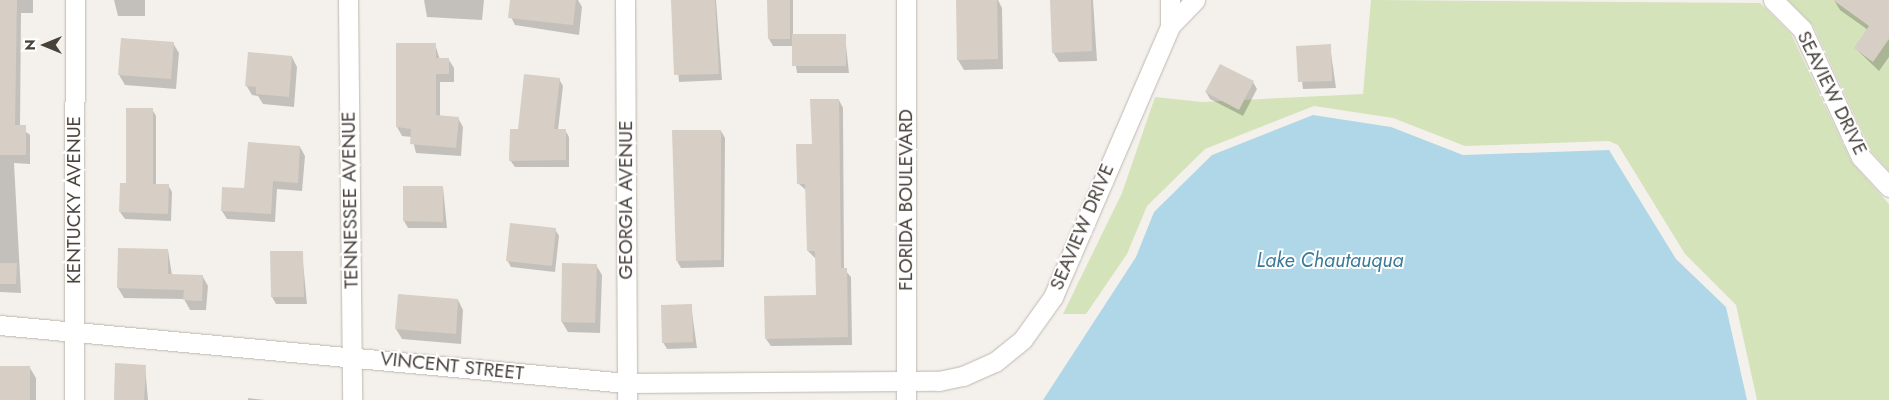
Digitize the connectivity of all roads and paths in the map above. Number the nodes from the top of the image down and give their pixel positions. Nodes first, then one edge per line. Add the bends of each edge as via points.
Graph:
1 (75, 0) edge
2 (348, 0) edge
3 (625, 0) edge
4 (906, 0) edge
5 (1170, 0) edge
6 (1195, 0) edge
7 (1773, 0) edge
8 (1170, 26) junction
9 (1889, 187) edge
10 (0, 325) edge
11 (74, 332) junction
12 (352, 357) junction
13 (906, 379) junction
14 (627, 392) edge
15 (74, 400) edge
16 (352, 400) edge
17 (906, 400) edge

1 - 11 street, KENTUCKY AVENUE
2 - 12 street, TENNESSEE AVENUE
3 - 14 street, GEORGIA AVENUE
4 - 13 street, FLORIDA BOULEVARD
5 - 8 street
6 - 8 street, SEAVIEW DRIVE
7 - 9 street, SEAVIEW DRIVE via 1802,29 1861,157
8 - 13 street, SEAVIEW DRIVE via 1053,297 1023,339 995,362 964,376
10 - 11 street, VINCENT STREET
11 - 12 street, VINCENT STREET
11 - 15 street, KENTUCKY AVENUE
12 - 14 street, VINCENT STREET
12 - 16 street, TENNESSEE AVENUE
13 - 14 street, VINCENT STREET
13 - 17 street, FLORIDA BOULEVARD

